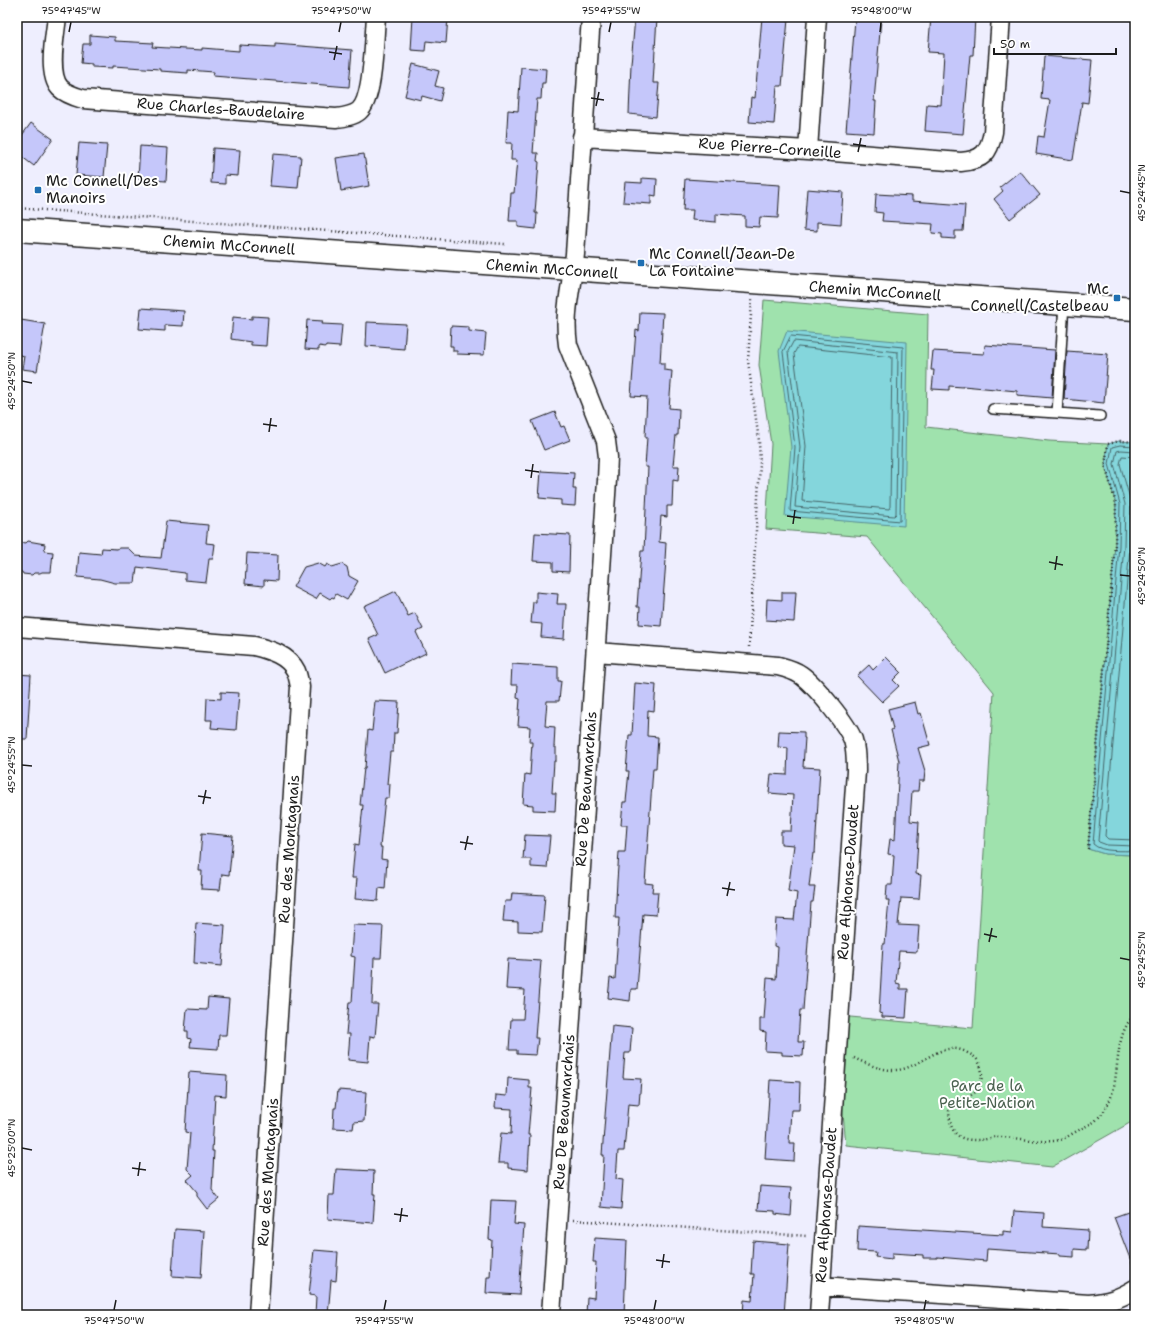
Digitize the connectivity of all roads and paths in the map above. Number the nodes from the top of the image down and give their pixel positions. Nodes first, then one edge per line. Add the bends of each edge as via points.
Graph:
1 (57, 17) edge
2 (376, 17) edge
3 (591, 17) edge
4 (817, 17) edge
5 (1001, 17) edge
6 (582, 137) junction
7 (808, 150) junction
8 (17, 230) edge
9 (572, 270) junction
10 (754, 283) junction
11 (1064, 304) junction
12 (1135, 309) edge
13 (993, 409) dead end
14 (1057, 413) junction
15 (1100, 416) dead end
16 (1135, 442) edge
17 (17, 627) edge
18 (596, 652) junction
19 (748, 664) junction
20 (1088, 849) dead end
21 (1135, 1015) edge
22 (837, 1051) junction
23 (557, 1219) junction
24 (824, 1237) junction
25 (821, 1286) junction
26 (1135, 1288) edge
27 (258, 1315) edge
28 (550, 1315) edge
29 (819, 1315) edge

1 - 2 street, Rue Charles-Baudelaire via 54,78 60,88 71,95 83,99 336,118 348,117 360,111 366,101 370,89
3 - 6 street, Rue De Beaumarchais
4 - 7 street
5 - 7 street, Rue Pierre-Corneille via 993,132 990,145 984,154 973,161 961,162
6 - 7 street, Rue Pierre-Corneille
6 - 9 street, Rue De Beaumarchais
8 - 9 street, Chemin McConnell
9 - 10 street, Chemin McConnell
9 - 18 street, Rue De Beaumarchais via 566,317 568,345 606,441 608,457
10 - 11 street, Chemin McConnell
10 - 19 path via 748,361 760,464
11 - 12 street, Chemin McConnell
11 - 14 lane
13 - 14 lane
14 - 15 lane
16 - 20 path via 1119,441 1108,444 1105,465 1116,504 1115,545
17 - 27 street, Rue des Montagnais via 254,646 271,650 286,658 296,671 300,687
18 - 19 street, Rue Alphonse-Daudet
18 - 23 street, Rue De Beaumarchais
19 - 22 street, Rue Alphonse-Daudet via 790,669 811,682 846,727 856,754
21 - 22 path via 1125,1028 1120,1041 1113,1094 1106,1107 1097,1120 1061,1140 998,1137 971,1140 956,1135 949,1111 953,1104 973,1094 982,1079 980,1065 975,1057 963,1051 943,1050 898,1070 875,1068
22 - 24 street, Rue Alphonse-Daudet
23 - 24 path
23 - 28 street, Rue De Beaumarchais
24 - 25 street, Rue Alphonse-Daudet
25 - 26 street via 1089,1304 1121,1297
25 - 29 street, Rue Alphonse-Daudet

